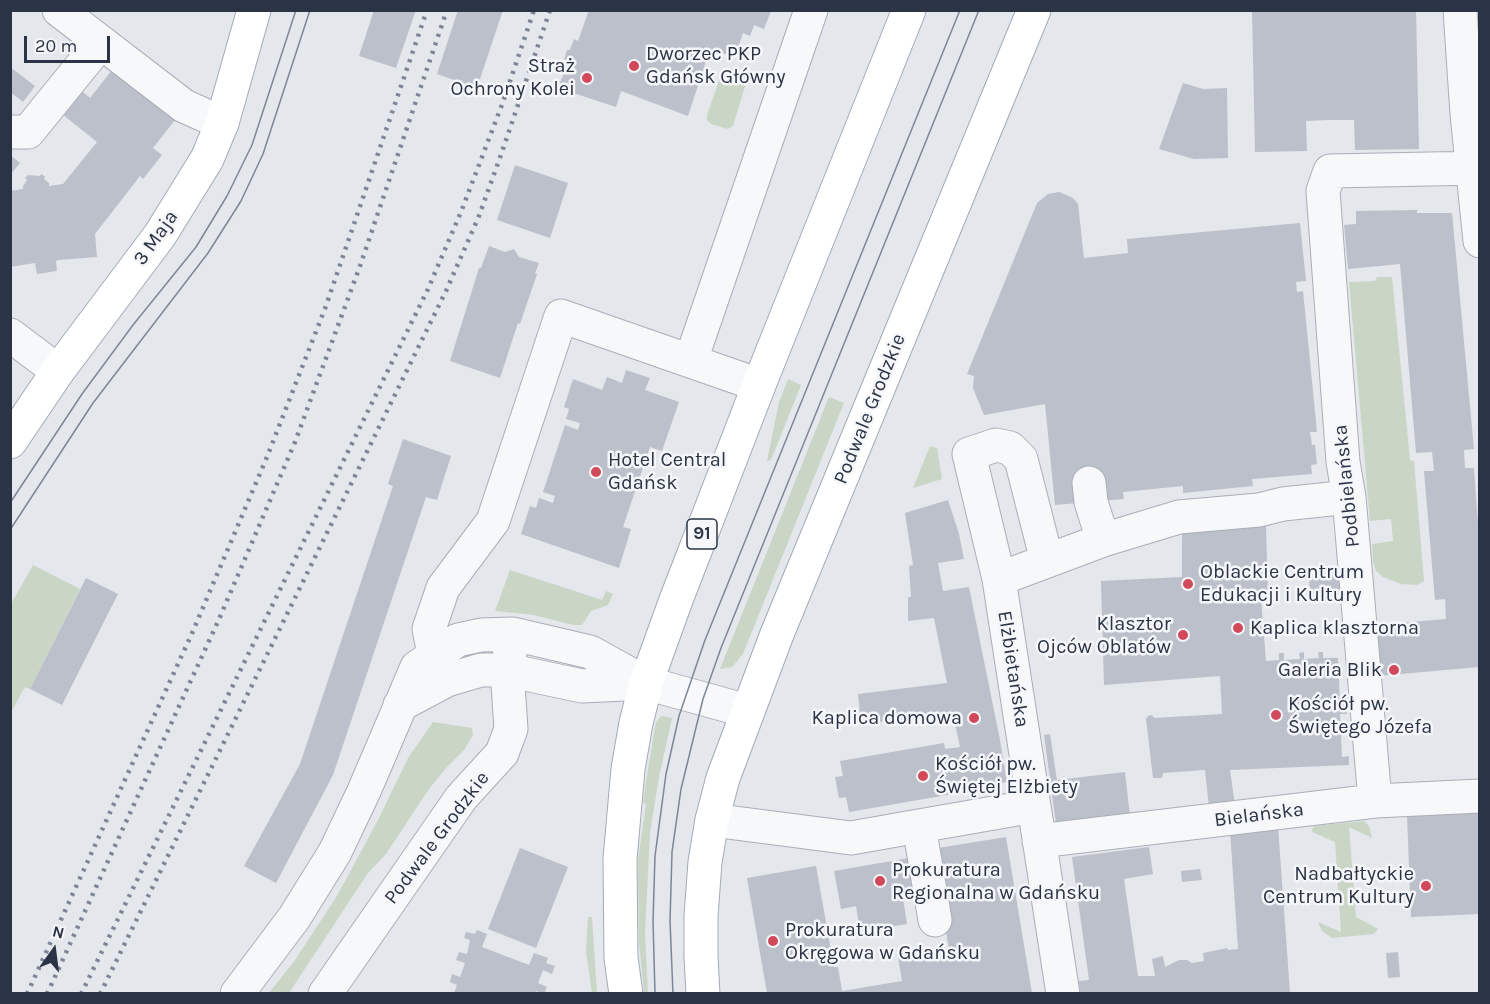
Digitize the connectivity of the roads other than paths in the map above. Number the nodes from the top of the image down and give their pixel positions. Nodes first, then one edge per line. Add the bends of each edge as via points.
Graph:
1 (59, 10) edge
2 (254, 10) edge
3 (811, 10) edge
4 (909, 10) edge
5 (1034, 10) edge
6 (1466, 20) edge
7 (101, 42) junction
8 (222, 123) junction
9 (10, 132) edge
10 (1476, 168) edge
11 (1479, 240) edge
12 (10, 335) edge
13 (691, 360) junction
14 (57, 371) junction
15 (759, 385) junction
16 (10, 442) edge
17 (1089, 483) dead end
18 (1349, 497) junction
19 (1103, 540) junction
20 (1047, 561) junction
21 (999, 579) junction
22 (513, 634) junction
23 (435, 654) junction
24 (507, 670) junction
25 (646, 683) junction
26 (400, 705) junction
27 (747, 711) junction
28 (1479, 796) edge
29 (1376, 801) junction
30 (1034, 806) junction
31 (712, 820) junction
32 (919, 826) junction
33 (1039, 841) junction
34 (935, 920) dead end
35 (237, 993) edge
36 (326, 993) edge
37 (626, 993) edge
38 (703, 993) edge
39 (1063, 993) edge

1 - 7 street
2 - 8 main road, 3 Maja
3 - 13 street
4 - 15 main road, 91
5 - 27 main road, Podwale Grodzkie
6 - 10 street via 1467,114
7 - 8 street via 184,106
7 - 9 street via 28,132
8 - 14 main road, 3 Maja via 202,167 160,235
10 - 11 street
10 - 18 street, Podbielańska via 1330,171 1323,191 1343,462
12 - 14 street
13 - 15 street
13 - 23 street via 561,316 493,520 442,588 429,629
14 - 16 main road, 3 Maja
15 - 25 main road, 91
17 - 19 street
18 - 19 street via 1179,517
18 - 29 street, Podbielańska
19 - 20 street
20 - 21 street
20 - 21 street, Elżbietańska via 1021,459 1010,448 996,445 969,454
21 - 30 street, Elżbietańska
22 - 23 street via 458,640
22 - 24 street, Podwale Grodzkie
22 - 25 street via 590,652
23 - 26 street via 417,667
24 - 25 street via 582,686
24 - 26 street via 481,670 447,680
24 - 36 street, Podwale Grodzkie via 511,729 502,753 461,798
25 - 27 street
25 - 37 main road, 91 via 628,769 620,859 621,958
26 - 35 street via 335,852 294,918
27 - 31 main road, Podwale Grodzkie
28 - 29 street, Bielańska
29 - 33 street, Bielańska
30 - 32 street
30 - 33 street, Elżbietańska
31 - 32 street via 851,838
31 - 38 main road, Podwale Grodzkie via 701,916
32 - 34 street
33 - 39 street, Elżbietańska

